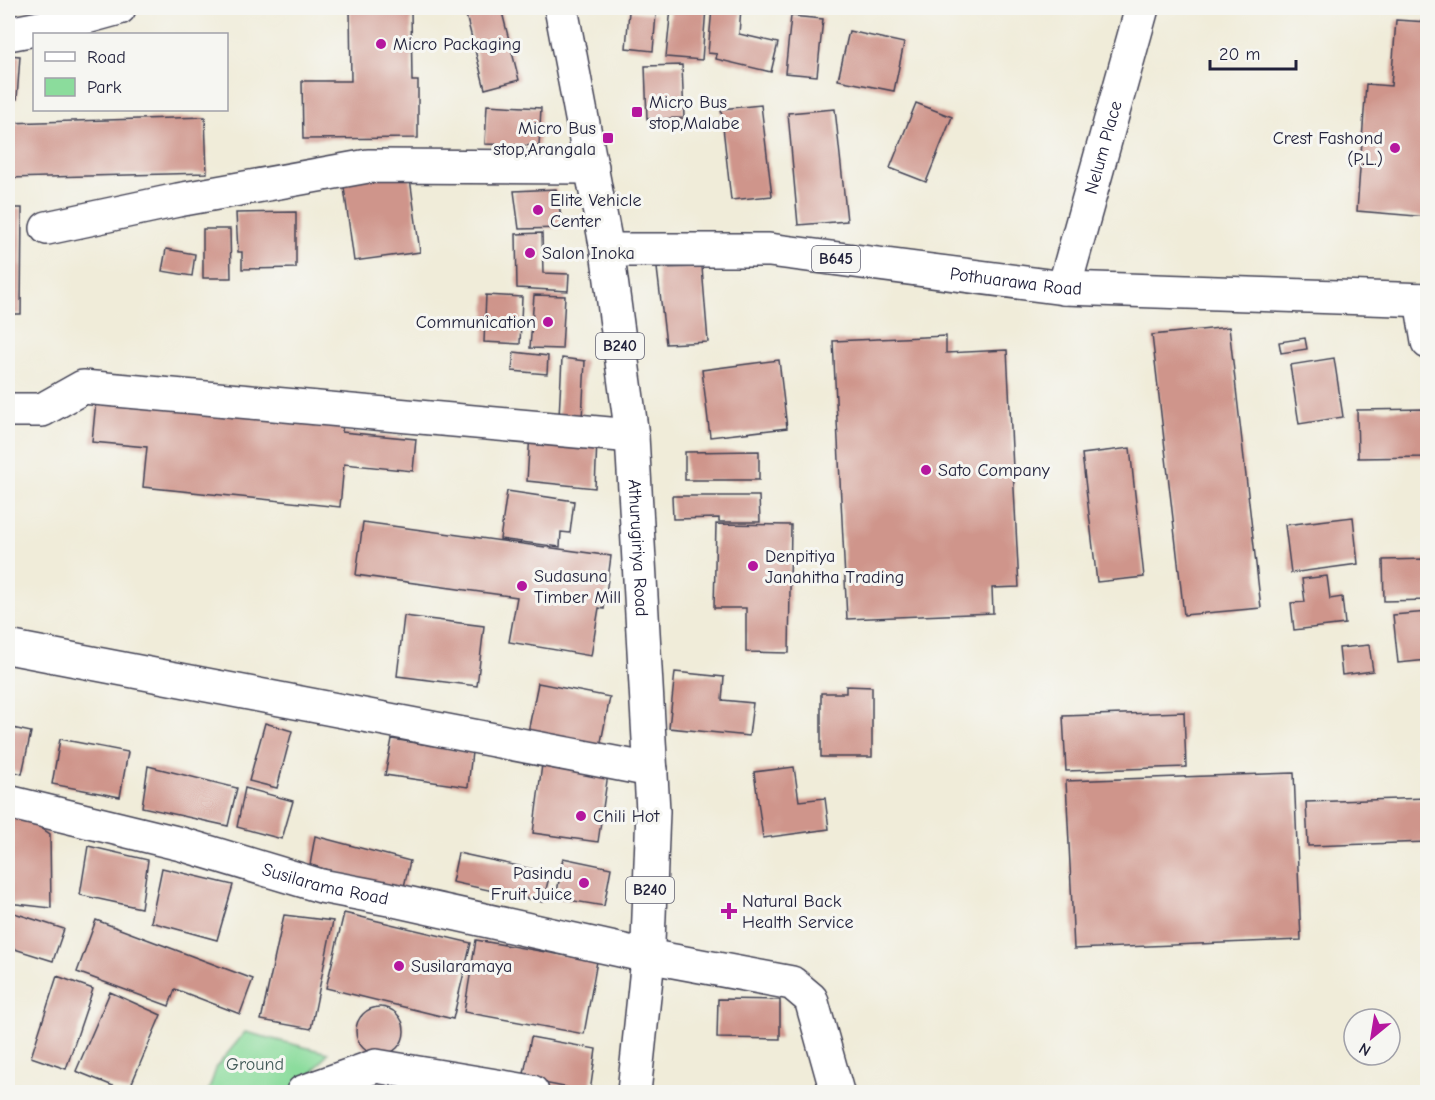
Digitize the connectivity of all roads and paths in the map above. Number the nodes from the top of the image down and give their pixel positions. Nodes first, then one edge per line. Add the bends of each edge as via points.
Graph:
1 (119, 8) edge
2 (561, 8) edge
3 (1142, 8) edge
4 (8, 34) edge
5 (592, 167) junction
6 (47, 228) dead end
7 (607, 250) junction
8 (1064, 288) junction
9 (1424, 300) edge
10 (1428, 342) edge
11 (8, 410) edge
12 (632, 436) junction
13 (8, 647) edge
14 (651, 770) junction
15 (8, 802) edge
16 (647, 956) junction
17 (303, 1092) edge
18 (532, 1092) edge
19 (634, 1092) edge
20 (837, 1092) edge

1 - 4 street
2 - 5 street, Athurugiriya Road / B240
3 - 8 street, Nelum Place
5 - 6 street via 368,166
5 - 7 street, Athurugiriya Road / B240
7 - 8 street, Pothuarawa Road / B645 via 769,250
7 - 12 street, Athurugiriya Road / B240
8 - 9 street, Pothuarawa Road / B645
9 - 10 street
11 - 12 street via 42,410 83,387
12 - 14 street, Athurugiriya Road / B240
13 - 14 street
14 - 16 street, Athurugiriya Road / B240
15 - 16 street, Susilarama Road via 181,844 321,886
16 - 19 street, Athurugiriya Road / B240
16 - 20 street, Susilarama Road via 792,983 811,999
17 - 18 street via 376,1066

